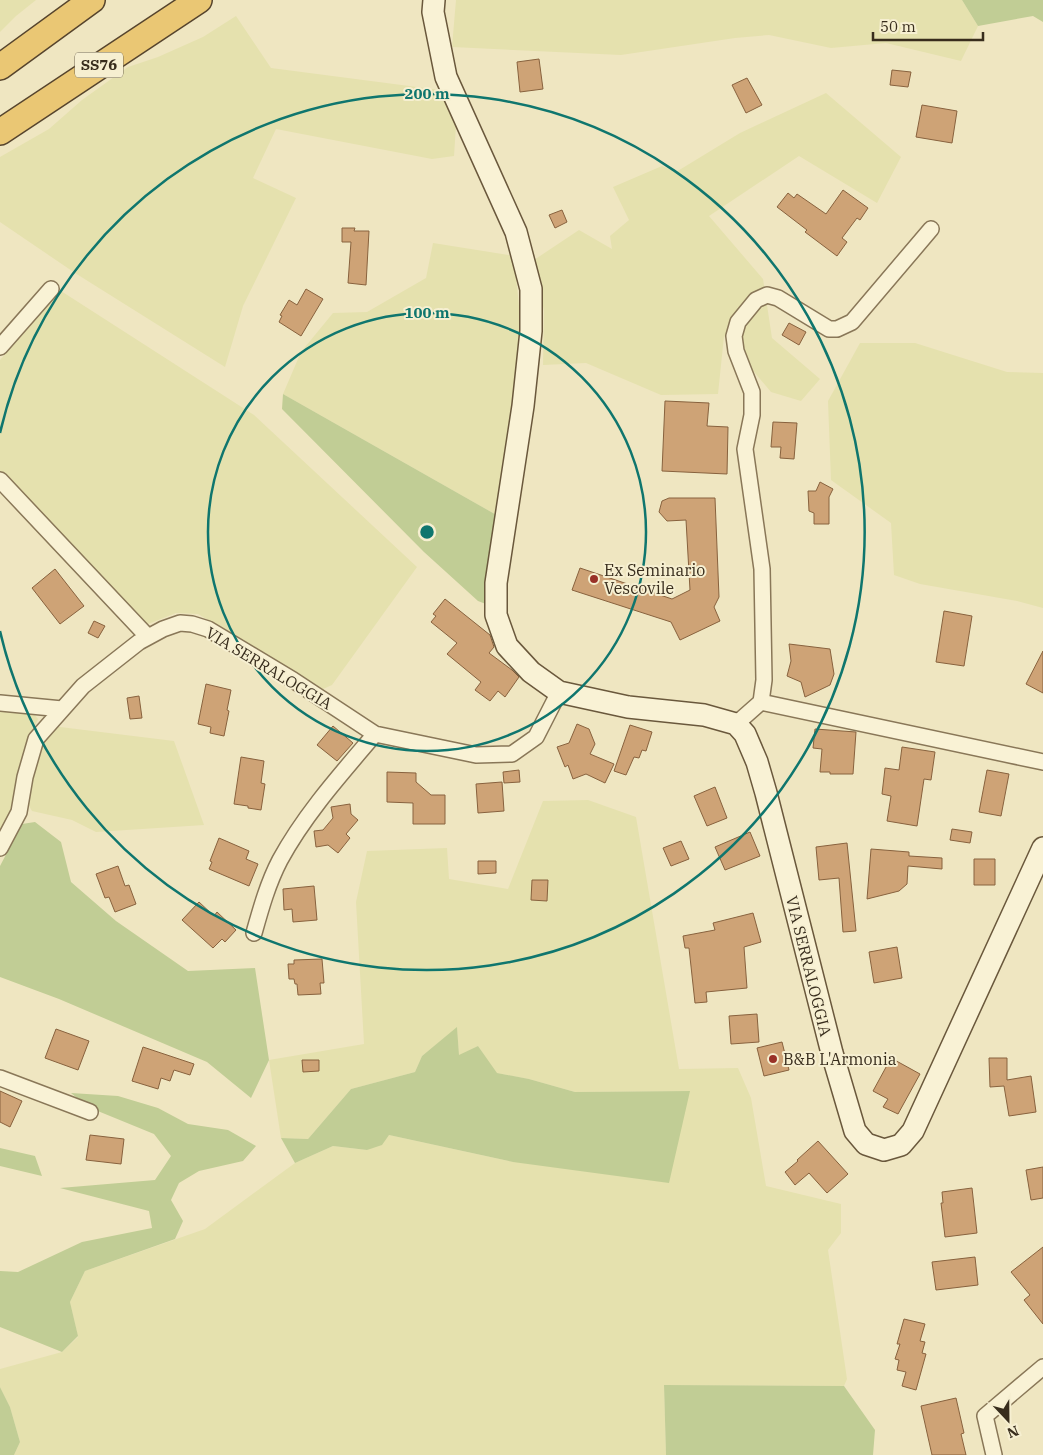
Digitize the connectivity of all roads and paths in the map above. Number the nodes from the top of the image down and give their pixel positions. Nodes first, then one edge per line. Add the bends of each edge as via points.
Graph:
1 (92, 0) edge
2 (198, 0) edge
3 (434, 0) edge
4 (0, 67) edge
5 (0, 132) edge
6 (931, 229) dead end
7 (51, 289) dead end
8 (0, 347) edge
9 (0, 480) edge
10 (148, 636) junction
11 (559, 692) junction
12 (0, 702) edge
13 (761, 702) junction
14 (62, 709) junction
15 (736, 724) junction
16 (375, 734) junction
17 (1043, 762) edge
18 (0, 848) edge
19 (1043, 848) edge
20 (254, 933) dead end
21 (0, 1078) edge
22 (90, 1112) dead end
23 (1043, 1367) edge
24 (994, 1455) edge

1 - 4 highway
2 - 5 highway, SS76
3 - 11 main road via 446,77 516,232 531,289 531,331 523,406 496,584 496,615 507,646 531,672
6 - 13 street via 852,322 829,329 778,298 766,295 756,300 738,322 734,336 736,351 752,392 752,415 745,449 762,569 764,680
7 - 8 street
9 - 10 street
10 - 14 street, VIA SERRALOGGIA via 83,686
10 - 16 street, VIA SERRALOGGIA via 180,623 208,629
11 - 15 main road via 628,707 704,715
11 - 16 street, VIA SERRALOGGIA via 536,737 512,754 476,755
12 - 14 street
13 - 15 street
13 - 17 street
14 - 18 street, VIA SERRALOGGIA via 36,739 19,812
15 - 19 main road, VIA SERRALOGGIA via 745,734 757,762 832,1054 855,1130 866,1144 889,1149 901,1145 914,1131
16 - 20 street via 311,811 280,860
21 - 22 street
23 - 24 street via 985,1416

